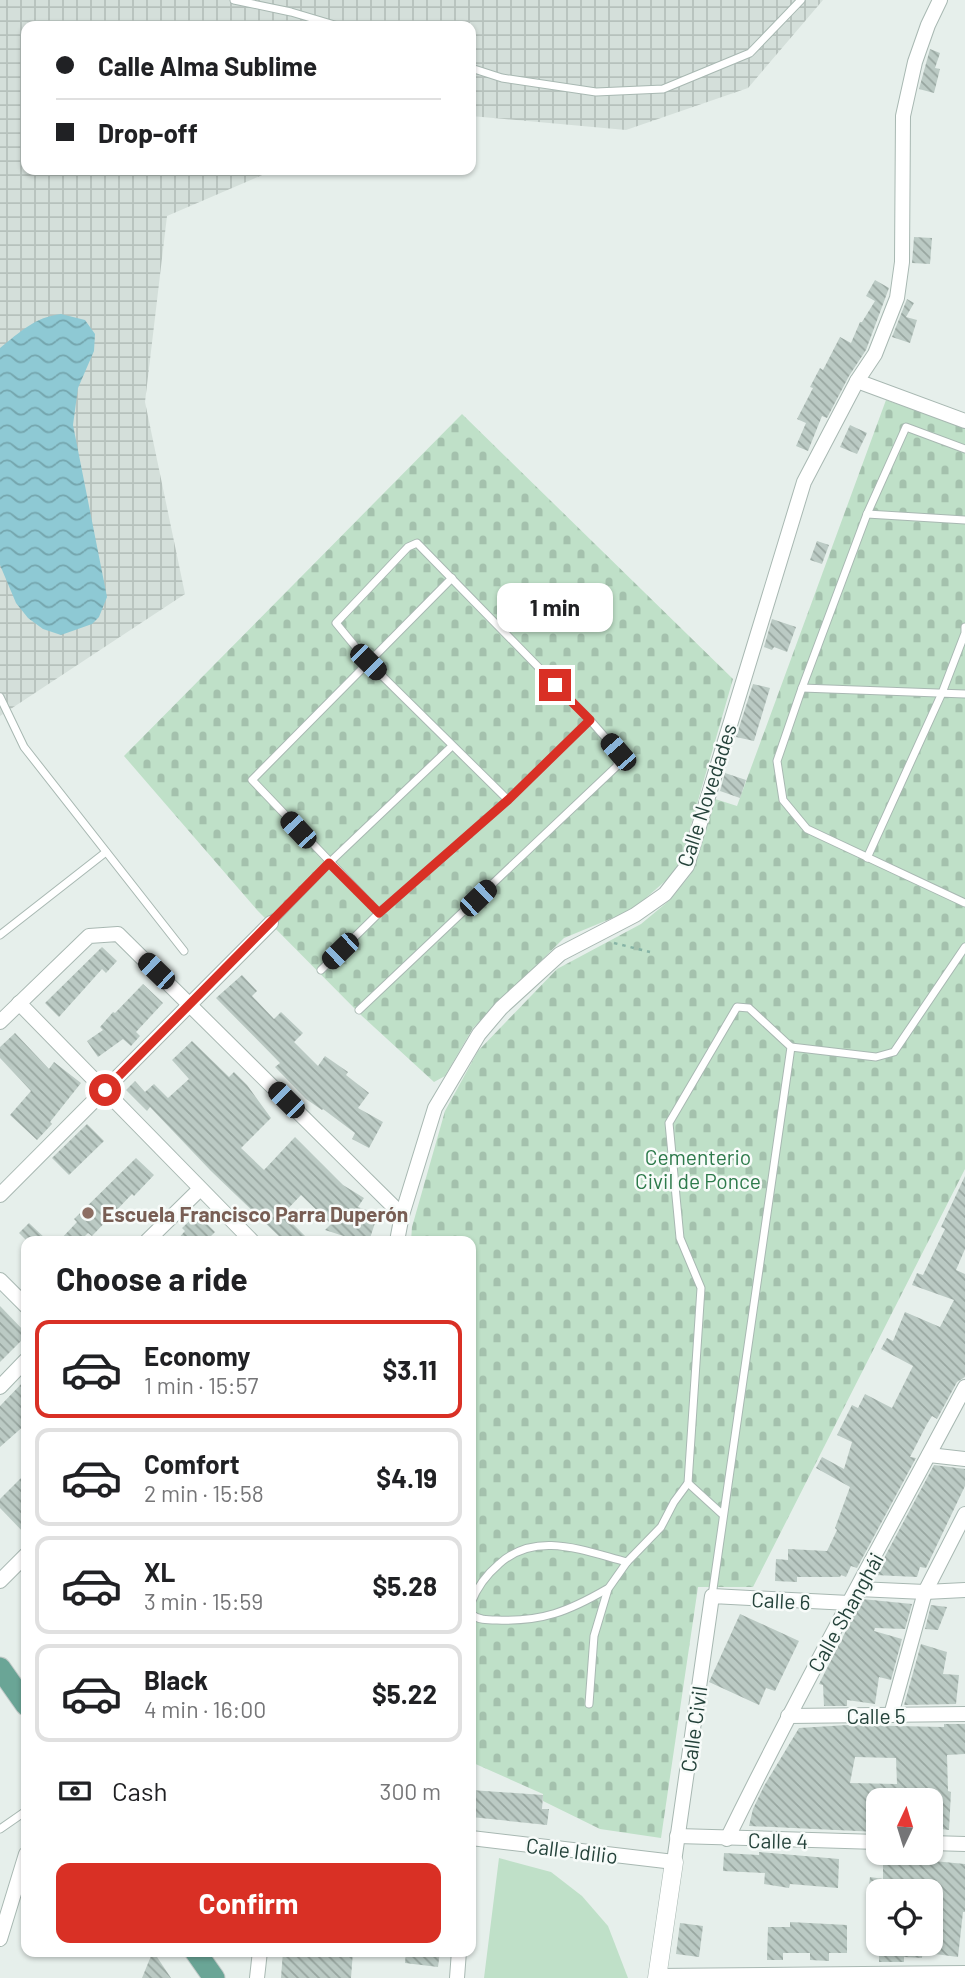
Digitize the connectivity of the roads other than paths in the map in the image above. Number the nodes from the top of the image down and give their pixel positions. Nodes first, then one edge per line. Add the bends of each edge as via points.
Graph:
1 (234, 0) edge
2 (801, 0) edge
3 (940, 0) edge
4 (321, 21) edge
5 (476, 70) edge
6 (857, 381) junction
7 (965, 421) edge
8 (965, 449) edge
9 (867, 514) junction
10 (965, 520) edge
11 (452, 578) junction
12 (965, 627) edge
13 (368, 662) junction
14 (802, 688) junction
15 (942, 693) junction
16 (965, 694) edge
17 (0, 697) edge
18 (590, 720) junction
19 (452, 746) junction
20 (508, 800) junction
21 (106, 852) junction
22 (867, 858) junction
23 (329, 863) junction
24 (965, 903) edge
25 (379, 913) junction
26 (271, 923) joint
27 (0, 935) edge
28 (965, 947) edge
29 (184, 951) dead end
30 (321, 970) dead end
31 (19, 1003) junction
32 (189, 1003) junction
33 (359, 1010) dead end
34 (0, 1022) edge
35 (791, 1047) junction
36 (105, 1090) junction
37 (200, 1189) junction
38 (0, 1195) edge
39 (402, 1215) junction
40 (153, 1236) edge
41 (248, 1236) edge
42 (398, 1236) edge
43 (0, 1280) edge
44 (21, 1301) edge
45 (21, 1365) edge
46 (0, 1387) edge
47 (965, 1387) edge
48 (929, 1455) junction
49 (965, 1459) edge
50 (688, 1483) junction
51 (722, 1514) junction
52 (965, 1514) edge
53 (21, 1560) edge
54 (627, 1562) junction
55 (0, 1581) edge
56 (608, 1589) junction
57 (858, 1589) junction
58 (476, 1590) edge
59 (965, 1590) edge
60 (925, 1592) junction
61 (712, 1596) junction
62 (849, 1603) junction
63 (476, 1617) edge
64 (2, 1676) edge
65 (21, 1699) edge
66 (589, 1704) dead end
67 (965, 1714) edge
68 (891, 1715) junction
69 (788, 1716) junction
70 (21, 1814) edge
71 (0, 1829) edge
72 (677, 1836) junction
73 (727, 1839) junction
74 (476, 1840) edge
75 (866, 1842) edge
76 (943, 1843) edge
77 (965, 1844) edge
78 (674, 1862) junction
79 (21, 1870) edge
80 (0, 1939) edge
81 (199, 1957) edge
82 (259, 1957) edge
83 (459, 1957) edge
84 (965, 1973) edge
85 (657, 1977) edge
86 (214, 1978) edge
87 (257, 1978) edge
88 (457, 1978) edge

1 - 4 lane
2 - 5 lane via 750,53 663,89 596,92
3 - 6 street, Calle Novedades via 915,62 902,116 901,281 875,354
6 - 7 street
6 - 39 street, Calle Novedades via 804,482 687,866 665,894 635,915 560,954 478,1034 435,1108
8 - 9 lane via 906,427
9 - 10 lane
9 - 14 lane
11 - 13 lane
11 - 13 lane via 417,543 408,547 336,623
11 - 18 lane
12 - 15 lane
13 - 19 lane
13 - 23 lane via 252,780
14 - 15 lane
14 - 22 lane via 777,761 782,800 807,829
15 - 16 lane
15 - 22 lane
17 - 21 lane via 24,747
18 - 20 lane
18 - 33 lane via 618,752 617,766
19 - 20 lane
19 - 23 lane
20 - 25 lane
21 - 27 lane
21 - 29 lane
22 - 24 lane
23 - 25 lane
23 - 26 lane
25 - 30 lane
26 - 32 street
28 - 35 lane via 894,1052 876,1058
31 - 32 street via 89,936 118,934
31 - 34 street
31 - 36 street
32 - 36 street
32 - 39 street
35 - 50 lane via 749,1008 737,1007 669,1123 680,1238 701,1288
35 - 51 lane
36 - 37 street
36 - 38 street
37 - 40 street
37 - 41 street
39 - 42 street, Calle Novedades
43 - 44 street
45 - 46 street
47 - 48 street, Calle Shanghái
48 - 49 street
48 - 57 street, Calle Shanghái
50 - 51 lane
50 - 54 lane via 661,1527
51 - 61 lane
52 - 60 street
53 - 55 street
54 - 56 lane
54 - 58 lane via 563,1545 527,1546 508,1555
56 - 63 lane via 546,1617
56 - 66 lane via 594,1636
57 - 60 street
57 - 62 street, Calle Shanghái
59 - 60 street
60 - 68 street
61 - 62 street, Calle 6
61 - 72 street, Calle Civil
62 - 69 street, Calle Shanghái
64 - 65 main road
67 - 68 street, Calle 5
68 - 69 street, Calle 5
69 - 73 street, Calle Shanghái
70 - 71 lane
72 - 73 street, Calle 4
72 - 78 street, Calle Civil
73 - 75 street, Calle 4
74 - 78 street, Calle Idilio
76 - 77 street
78 - 85 street
79 - 80 street
81 - 86 main road
82 - 87 street
83 - 88 street
84 - 85 street

